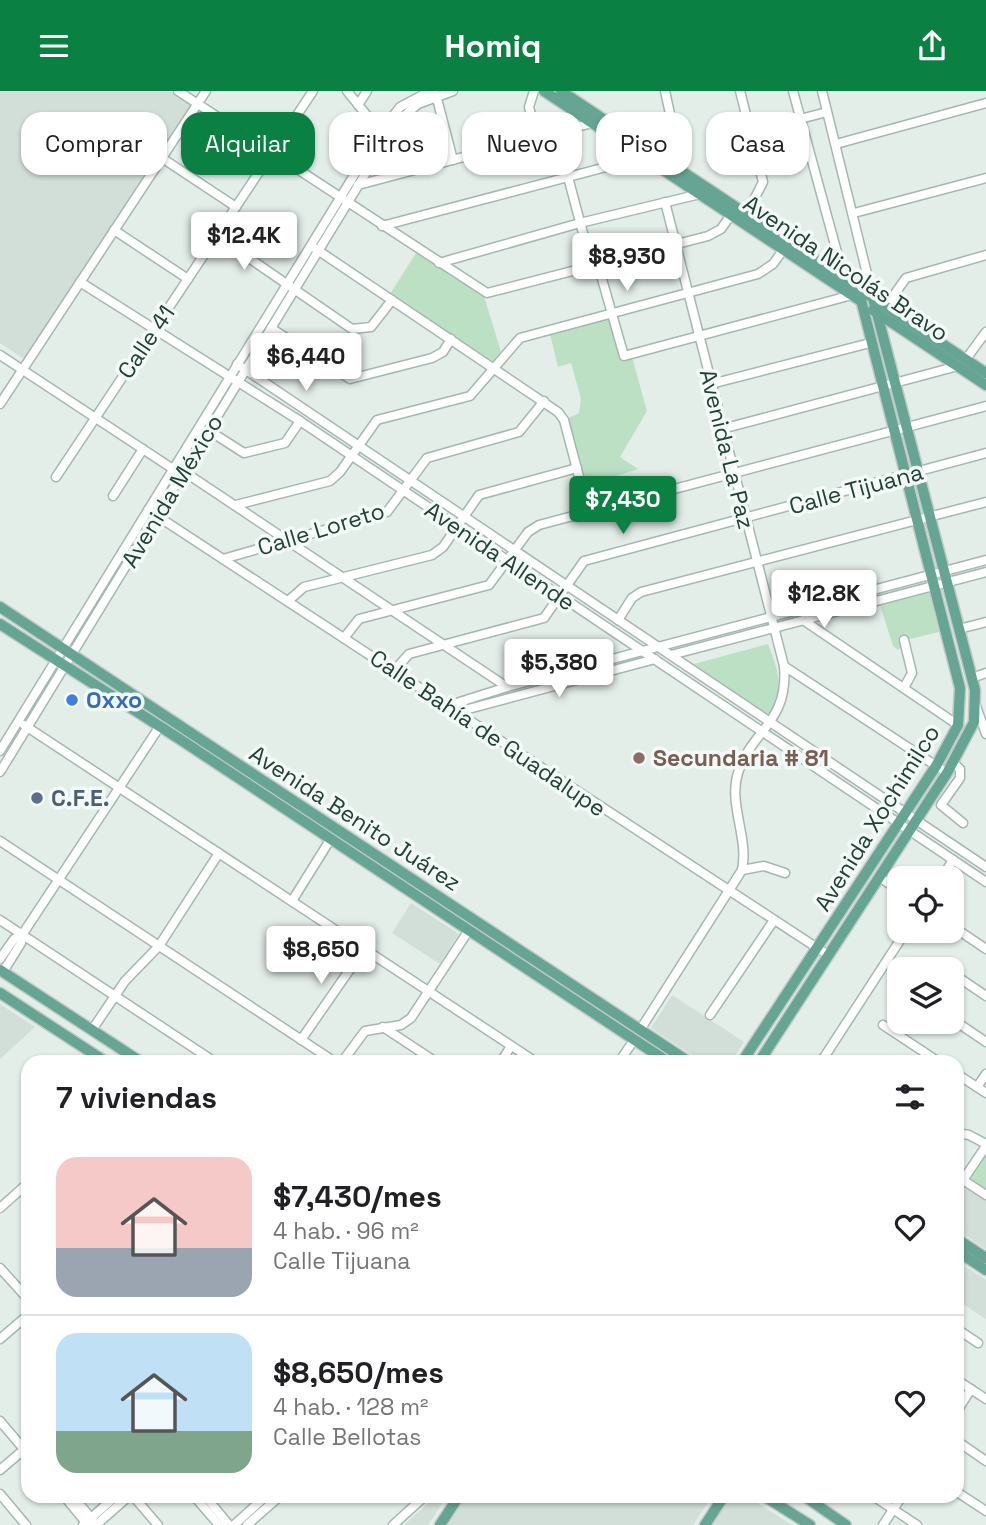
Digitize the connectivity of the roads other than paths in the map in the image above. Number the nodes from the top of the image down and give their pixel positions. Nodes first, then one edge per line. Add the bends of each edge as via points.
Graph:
1 (178, 91) edge
2 (206, 91) edge
3 (313, 91) edge
4 (347, 91) edge
5 (367, 91) edge
6 (453, 91) edge
7 (534, 91) edge
8 (544, 91) edge
9 (561, 91) edge
10 (664, 91) edge
11 (740, 91) edge
12 (793, 91) edge
13 (822, 91) edge
14 (434, 92) edge
15 (986, 103) edge
16 (198, 104) junction
17 (358, 105) junction
18 (210, 112) edge
19 (299, 112) edge
20 (364, 112) edge
21 (408, 112) edge
22 (530, 112) edge
23 (669, 112) edge
24 (798, 112) edge
25 (827, 112) junction
26 (596, 117) edge
27 (809, 117) edge
28 (592, 123) junction
29 (596, 125) edge
30 (582, 126) edge
31 (836, 144) junction
32 (167, 150) edge
33 (809, 152) edge
34 (462, 157) edge
35 (453, 159) junction
36 (167, 161) edge
37 (596, 170) edge
38 (151, 175) edge
39 (257, 175) edge
40 (305, 175) edge
41 (359, 175) edge
42 (363, 175) edge
43 (671, 175) edge
44 (686, 175) edge
45 (568, 177) junction
46 (986, 178) edge
47 (358, 185) junction
48 (700, 194) junction
49 (343, 200) junction
50 (665, 202) junction
51 (236, 207) junction
52 (734, 211) junction
53 (747, 213) junction
54 (854, 213) junction
55 (580, 223) junction
56 (382, 226) junction
57 (114, 230) junction
58 (217, 236) junction
59 (676, 245) junction
60 (786, 246) junction
61 (314, 248) junction
62 (986, 255) edge
63 (439, 263) junction
64 (595, 266) junction
65 (844, 278) junction
66 (188, 279) junction
67 (80, 282) junction
68 (291, 286) junction
69 (688, 292) junction
70 (856, 294) junction
71 (873, 298) junction
72 (392, 300) junction
73 (886, 306) junction
74 (875, 311) junction
75 (610, 312) junction
76 (271, 328) junction
77 (155, 330) junction
78 (986, 332) edge
79 (699, 336) junction
80 (452, 339) junction
81 (870, 343) junction
82 (0, 355) edge
83 (962, 363) junction
84 (241, 367) junction
85 (494, 368) junction
86 (22, 370) junction
87 (986, 373) edge
88 (234, 378) junction
89 (895, 382) junction
90 (711, 384) junction
91 (986, 385) edge
92 (881, 386) junction
93 (544, 401) junction
94 (0, 404) edge
95 (986, 406) edge
96 (96, 418) junction
97 (300, 421) junction
98 (907, 427) junction
99 (722, 429) junction
100 (208, 430) junction
101 (893, 430) junction
102 (358, 445) junction
103 (143, 449) junction
104 (986, 453) edge
105 (351, 456) junction
106 (577, 468) junction
107 (173, 469) junction
108 (183, 471) junction
109 (919, 471) junction
110 (733, 473) junction
111 (905, 475) junction
112 (57, 477) dead end
113 (411, 481) junction
114 (404, 491) junction
115 (113, 496) dead end
116 (986, 502) edge
117 (236, 505) junction
118 (148, 510) junction
119 (588, 511) junction
120 (156, 516) junction
121 (465, 517) junction
122 (930, 517) junction
123 (745, 519) junction
124 (917, 520) junction
125 (458, 527) junction
126 (288, 539) junction
127 (516, 551) junction
128 (223, 559) junction
129 (986, 560) edge
130 (508, 561) junction
131 (757, 563) junction
132 (945, 571) junction
133 (986, 572) edge
134 (344, 577) junction
135 (933, 580) junction
136 (948, 582) junction
137 (566, 585) junction
138 (559, 596) junction
139 (288, 601) junction
140 (0, 607) edge
141 (394, 610) junction
142 (771, 616) junction
143 (618, 620) junction
144 (803, 620) junction
145 (986, 622) edge
146 (0, 624) edge
147 (775, 628) junction
148 (959, 629) junction
149 (344, 638) junction
150 (904, 640) dead end
151 (444, 644) junction
152 (659, 647) junction
153 (68, 651) junction
154 (643, 652) junction
155 (671, 655) junction
156 (654, 659) junction
157 (60, 664) junction
158 (784, 666) junction
159 (394, 671) junction
160 (986, 673) edge
161 (971, 678) junction
162 (507, 687) junction
163 (904, 688) junction
164 (447, 706) junction
165 (976, 706) junction
166 (457, 712) junction
167 (984, 720) edge
168 (18, 721) junction
169 (770, 722) junction
170 (958, 725) junction
171 (160, 726) junction
172 (27, 727) junction
173 (764, 733) junction
174 (986, 734) edge
175 (198, 737) junction
176 (178, 738) junction
177 (0, 751) edge
178 (953, 763) junction
179 (936, 766) junction
180 (0, 772) edge
181 (947, 773) junction
182 (121, 788) junction
183 (905, 813) junction
184 (916, 820) junction
185 (898, 823) junction
186 (963, 823) dead end
187 (332, 826) junction
188 (910, 831) junction
189 (330, 840) junction
190 (0, 841) edge
191 (219, 853) junction
192 (953, 860) junction
193 (384, 861) junction
194 (949, 866) edge
195 (986, 867) edge
196 (743, 870) junction
197 (785, 873) dead end
198 (879, 877) junction
199 (60, 880) junction
200 (887, 882) edge
201 (986, 882) edge
202 (730, 891) junction
203 (292, 901) junction
204 (0, 920) edge
205 (774, 920) junction
206 (469, 930) junction
207 (964, 934) edge
208 (22, 935) junction
209 (898, 943) edge
210 (159, 946) junction
211 (817, 948) junction
212 (364, 949) junction
213 (986, 949) edge
214 (828, 955) junction
215 (530, 957) junction
216 (0, 959) edge
217 (523, 966) junction
218 (1, 971) edge
219 (964, 981) edge
220 (429, 991) junction
221 (0, 993) edge
222 (115, 996) junction
223 (986, 996) edge
224 (710, 1015) dead end
225 (883, 1025) dead end
226 (381, 1026) junction
227 (964, 1027) edge
228 (92, 1030) junction
229 (640, 1030) junction
230 (301, 1040) junction
231 (634, 1040) junction
232 (986, 1042) edge
233 (511, 1046) junction
234 (96, 1055) edge
235 (130, 1055) edge
236 (203, 1055) edge
237 (324, 1055) edge
238 (347, 1055) edge
239 (425, 1055) edge
240 (505, 1055) edge
241 (525, 1055) edge
242 (624, 1055) edge
243 (657, 1055) edge
244 (678, 1055) edge
245 (748, 1055) edge
246 (764, 1055) edge
247 (826, 1055) edge
248 (928, 1055) edge
249 (986, 1074) edge
250 (964, 1079) edge
251 (977, 1087) junction
252 (986, 1093) edge
253 (964, 1134) edge
254 (986, 1145) edge
255 (964, 1180) joint
256 (21, 1188) edge
257 (986, 1195) edge
258 (0, 1208) edge
259 (964, 1244) edge
260 (964, 1256) edge
261 (986, 1258) edge
262 (0, 1268) edge
263 (986, 1270) edge
264 (21, 1291) edge
265 (21, 1321) edge
266 (964, 1334) edge
267 (0, 1339) edge
268 (978, 1343) dead end
269 (964, 1384) edge
270 (971, 1389) junction
271 (986, 1399) edge
272 (964, 1400) edge
273 (0, 1421) edge
274 (21, 1442) edge
275 (964, 1446) edge
276 (21, 1453) edge
277 (986, 1461) edge
278 (0, 1470) edge
279 (0, 1494) edge
280 (964, 1497) edge
281 (71, 1503) edge
282 (77, 1503) edge
283 (110, 1503) edge
284 (121, 1503) edge
285 (138, 1503) edge
286 (200, 1503) edge
287 (211, 1503) edge
288 (258, 1503) edge
289 (271, 1503) edge
290 (417, 1503) edge
291 (454, 1503) edge
292 (719, 1503) edge
293 (775, 1503) edge
294 (814, 1503) edge
295 (884, 1503) edge
296 (897, 1503) edge
297 (893, 1509) junction
298 (986, 1511) edge
299 (91, 1524) edge
300 (26, 1525) edge
301 (158, 1525) edge
302 (219, 1525) edge
303 (231, 1525) edge
304 (247, 1525) edge
305 (393, 1525) edge
306 (440, 1525) edge
307 (705, 1525) edge
308 (810, 1525) edge
309 (846, 1525) edge
310 (883, 1525) edge
311 (916, 1525) edge

1 - 16 street
2 - 16 street
3 - 19 street, Calle 41
4 - 17 street
5 - 17 street
6 - 14 street, Avenida México
7 - 22 street
8 - 28 main road, Avenida Nicolás Bravo
9 - 26 main road, Avenida Nicolás Bravo
10 - 23 street
11 - 53 street via 763,174 761,190
12 - 24 street
13 - 25 street
14 - 21 street, Avenida México
14 - 35 street
15 - 31 street
16 - 18 street
16 - 32 street
17 - 20 street
25 - 27 street
25 - 31 street
28 - 29 main road, Avenida Nicolás Bravo
28 - 30 street
31 - 54 street
33 - 65 street
34 - 35 street
35 - 47 street
36 - 51 street
37 - 45 street
38 - 57 street
39 - 51 street, Calle 41
40 - 49 street
41 - 49 street, Avenida México
42 - 47 street, Avenida México
43 - 48 main road, Avenida Nicolás Bravo
44 - 52 main road, Avenida Nicolás Bravo
45 - 55 street
45 - 56 street
46 - 54 street
47 - 49 street, Avenida México
48 - 50 street
48 - 52 main road, Avenida Nicolás Bravo
49 - 56 street
49 - 61 street, Avenida México
50 - 55 street
50 - 59 street, Avenida La Paz
51 - 58 street, Calle 41
52 - 53 main road, Avenida Nicolás Bravo
52 - 59 street via 715,234
52 - 60 main road, Avenida Nicolás Bravo
53 - 60 main road, Avenida Nicolás Bravo
54 - 71 street
55 - 63 street
55 - 64 street
56 - 63 street
57 - 66 street
57 - 67 street
58 - 66 street, Calle 41
58 - 68 street
59 - 64 street
59 - 69 street, Avenida La Paz
60 - 65 main road, Avenida Nicolás Bravo
60 - 69 street via 758,274
60 - 70 main road, Avenida Nicolás Bravo
61 - 68 street, Avenida México
61 - 72 street
62 - 73 street via 906,278
63 - 64 street via 480,290 493,293
64 - 75 street
65 - 70 main road, Avenida Nicolás Bravo
66 - 77 street, Calle 41
67 - 77 street, Avenida Allende
67 - 86 street
68 - 72 street via 358,330 376,324
68 - 76 street, Avenida México
68 - 84 street, Avenida México
69 - 75 street
69 - 79 street, Avenida La Paz
70 - 71 main road, Avenida Nicolás Bravo
70 - 74 main road, Avenida Nicolás Bravo
70 - 79 street
70 - 81 main road, Avenida Xochimilco
71 - 73 main road, Avenida Nicolás Bravo
71 - 74 main road, Avenida Xochimilco
72 - 80 street
73 - 83 main road, Avenida Nicolás Bravo
74 - 83 main road, Avenida Nicolás Bravo
74 - 89 main road, Avenida Xochimilco
75 - 79 street via 624,356
75 - 85 street via 520,338
76 - 80 street via 350,379 432,358
76 - 84 street, Avenida México
77 - 88 street, Avenida Allende
77 - 96 street, Calle 41
78 - 83 street
79 - 90 street, Avenida La Paz
80 - 85 street
81 - 90 street
81 - 92 main road, Avenida Xochimilco
82 - 86 street
83 - 87 main road, Avenida Nicolás Bravo
83 - 89 street
83 - 91 main road, Avenida Nicolás Bravo
84 - 88 street, Avenida México
84 - 102 street, Avenida Allende
85 - 93 street
85 - 102 street via 470,396 377,420
86 - 94 street
86 - 96 street
88 - 97 street, Avenida Allende
88 - 100 street, Avenida México
88 - 107 street, Avenida México
89 - 92 street
89 - 98 main road, Avenida Xochimilco
90 - 99 street, Avenida La Paz
92 - 99 street
92 - 101 main road, Avenida Xochimilco
93 - 106 street via 564,420
93 - 113 street, Calle Loreto via 519,432 432,455
95 - 98 street
96 - 103 street
96 - 112 street, Calle 41
97 - 100 street via 285,443 244,453
97 - 105 street, Avenida Allende
98 - 101 street
98 - 109 main road, Avenida Xochimilco
99 - 110 street, Avenida La Paz
100 - 108 street, Avenida México
101 - 110 street
101 - 111 main road, Avenida Xochimilco
102 - 105 street
102 - 113 street, Avenida Allende
103 - 107 street
103 - 115 street
104 - 109 street, Calle Tijuana
105 - 114 street, Avenida Allende
105 - 117 street via 330,481
106 - 119 street
106 - 121 street via 488,491 479,495
107 - 108 street
107 - 118 street, Avenida México
108 - 117 street
108 - 120 street, Avenida México
109 - 111 street, Calle Tijuana
109 - 122 main road, Avenida Xochimilco
110 - 119 street
110 - 123 street, Avenida La Paz
111 - 123 street, Calle Tijuana
111 - 124 main road, Avenida Xochimilco
113 - 114 street, Calle Loreto
113 - 121 street, Avenida Allende
114 - 125 street, Avenida Allende
114 - 126 street, Calle Loreto via 393,508 380,516
116 - 122 street
117 - 126 street
118 - 120 street, Calle Bahía de Guadalupe
118 - 153 street, Avenida México
119 - 127 street via 533,528
120 - 128 street, Calle Bahía de Guadalupe
120 - 153 street, Avenida México
121 - 125 street
121 - 127 street, Avenida Allende
122 - 124 street
122 - 132 main road, Avenida Xochimilco
123 - 131 street, Avenida La Paz
123 - 137 street, Calle Tijuana via 584,561
124 - 131 street
124 - 135 main road, Avenida Xochimilco
125 - 130 street, Avenida Allende
125 - 134 street via 438,552
126 - 128 street, Calle Loreto
126 - 134 street
127 - 130 street
127 - 137 street, Avenida Allende
128 - 139 street, Calle Bahía de Guadalupe
129 - 132 street
130 - 138 street, Avenida Allende
130 - 141 street via 489,585
131 - 142 street, Avenida La Paz
131 - 143 street via 641,592
132 - 135 street
132 - 136 main road, Avenida Xochimilco
133 - 136 street
134 - 139 street via 304,587
134 - 141 street
135 - 136 street
135 - 142 street
135 - 144 street
135 - 170 main road, Avenida Xochimilco via 960,688
136 - 148 main road, Avenida Xochimilco
137 - 138 street, Calle Tijuana
137 - 143 street, Avenida Allende
138 - 151 street, Calle Tijuana via 538,621
138 - 154 street, Avenida Allende
139 - 149 street, Calle Bahía de Guadalupe
140 - 153 main road, Avenida Benito Juárez
141 - 149 street via 359,619
141 - 151 street
142 - 147 street, Avenida La Paz
142 - 152 street
143 - 152 street, Avenida Allende
144 - 147 street
144 - 163 street
145 - 148 street
146 - 157 main road, Avenida Benito Juárez
147 - 155 street
147 - 158 street, Avenida La Paz
148 - 161 main road, Avenida Xochimilco
149 - 159 street, Calle Bahía de Guadalupe
150 - 163 street via 912,673
151 - 159 street, Calle Tijuana via 406,655
151 - 162 street
152 - 154 street
152 - 155 street, Avenida Allende
153 - 157 street, Avenida México
153 - 175 main road, Avenida Benito Juárez
154 - 156 street, Avenida Allende
154 - 162 street
155 - 156 street
155 - 169 street, Avenida Allende
156 - 166 street
156 - 173 street, Avenida Allende
157 - 168 street, Avenida México
157 - 171 main road, Avenida Benito Juárez
157 - 172 street, Avenida México
158 - 169 street, Avenida La Paz via 785,691
158 - 179 street
159 - 164 street, Calle Bahía de Guadalupe
160 - 161 street
161 - 165 main road, Avenida Xochimilco
162 - 164 street
163 - 170 street
164 - 166 street, Calle Bahía de Guadalupe
165 - 167 street
165 - 178 main road, Avenida Xochimilco via 968,738
166 - 202 street, Calle Bahía de Guadalupe
167 - 174 street
168 - 172 street
168 - 177 street, Avenida México
169 - 173 street, Avenida La Paz
169 - 183 street, Avenida Allende
170 - 179 main road, Avenida Xochimilco
171 - 176 main road, Avenida Benito Juárez
171 - 182 street
172 - 180 street, Avenida México
172 - 182 street
173 - 185 street, Avenida Allende
173 - 196 street, Avenida La Paz via 737,775
175 - 176 main road via 191,741
175 - 187 main road, Avenida Benito Juárez
176 - 189 main road, Avenida Benito Juárez
178 - 181 main road, Avenida Xochimilco
178 - 186 street via 960,769 960,778 941,805
179 - 181 street
179 - 183 main road, Avenida Xochimilco
181 - 184 main road, Avenida Xochimilco
182 - 191 street
182 - 199 street
183 - 184 street, Avenida Allende
183 - 185 main road, Avenida Xochimilco
184 - 188 main road, Avenida Xochimilco
184 - 195 street, Avenida Allende
185 - 188 street, Avenida Allende
185 - 211 main road, Avenida Xochimilco
187 - 189 main road
187 - 193 main road, Avenida Benito Juárez
188 - 192 street, Avenida Allende
188 - 198 main road, Avenida Xochimilco
189 - 193 main road via 344,841
189 - 203 street
189 - 206 main road, Avenida Benito Juárez
190 - 199 street
191 - 203 street
191 - 210 street
192 - 194 street
192 - 201 street, Avenida Allende
193 - 215 main road, Avenida Benito Juárez
196 - 197 street via 764,866
196 - 202 street
198 - 200 street
198 - 214 main road, Avenida Xochimilco
199 - 208 street
199 - 210 street
202 - 205 street, Calle Bahía de Guadalupe
202 - 229 street
203 - 212 street
204 - 208 street
205 - 211 street, Calle Bahía de Guadalupe
205 - 224 street
206 - 217 main road, Avenida Benito Juárez
206 - 220 street
207 - 213 street
208 - 216 street
208 - 218 street
208 - 222 street
209 - 247 street
210 - 222 street
210 - 230 street
211 - 214 street, Calle Bahía de Guadalupe
211 - 245 main road, Avenida Xochimilco
212 - 220 street
212 - 230 street
214 - 246 main road, Avenida Xochimilco
215 - 217 main road
215 - 229 main road, Avenida Benito Juárez
217 - 231 main road, Avenida Benito Juárez
218 - 228 main road
219 - 223 street
220 - 226 street via 406,1023
220 - 233 street
221 - 234 main road
222 - 228 street
222 - 236 street
225 - 248 street
226 - 238 street via 365,1031
226 - 239 street
227 - 232 street
228 - 235 main road
229 - 244 main road, Avenida Benito Juárez
230 - 237 street
231 - 242 street
231 - 243 main road, Avenida Benito Juárez
233 - 240 street
233 - 241 street
249 - 251 street
250 - 251 street
251 - 252 street
253 - 254 street
254 - 255 street
255 - 257 street
256 - 258 street
259 - 261 main road
260 - 263 main road
262 - 264 street
265 - 267 street
266 - 268 street
269 - 270 street
270 - 271 street
270 - 272 street
273 - 274 street
275 - 277 street
276 - 278 street
279 - 300 street
280 - 298 street
281 - 299 street
282 - 299 street
283 - 299 street
284 - 299 street
285 - 301 street
286 - 302 street
287 - 303 street
288 - 303 street
289 - 304 street
290 - 305 street
291 - 306 main road
292 - 307 main road
293 - 308 main road
294 - 309 main road
295 - 297 street
296 - 297 street
297 - 310 street
297 - 311 street

